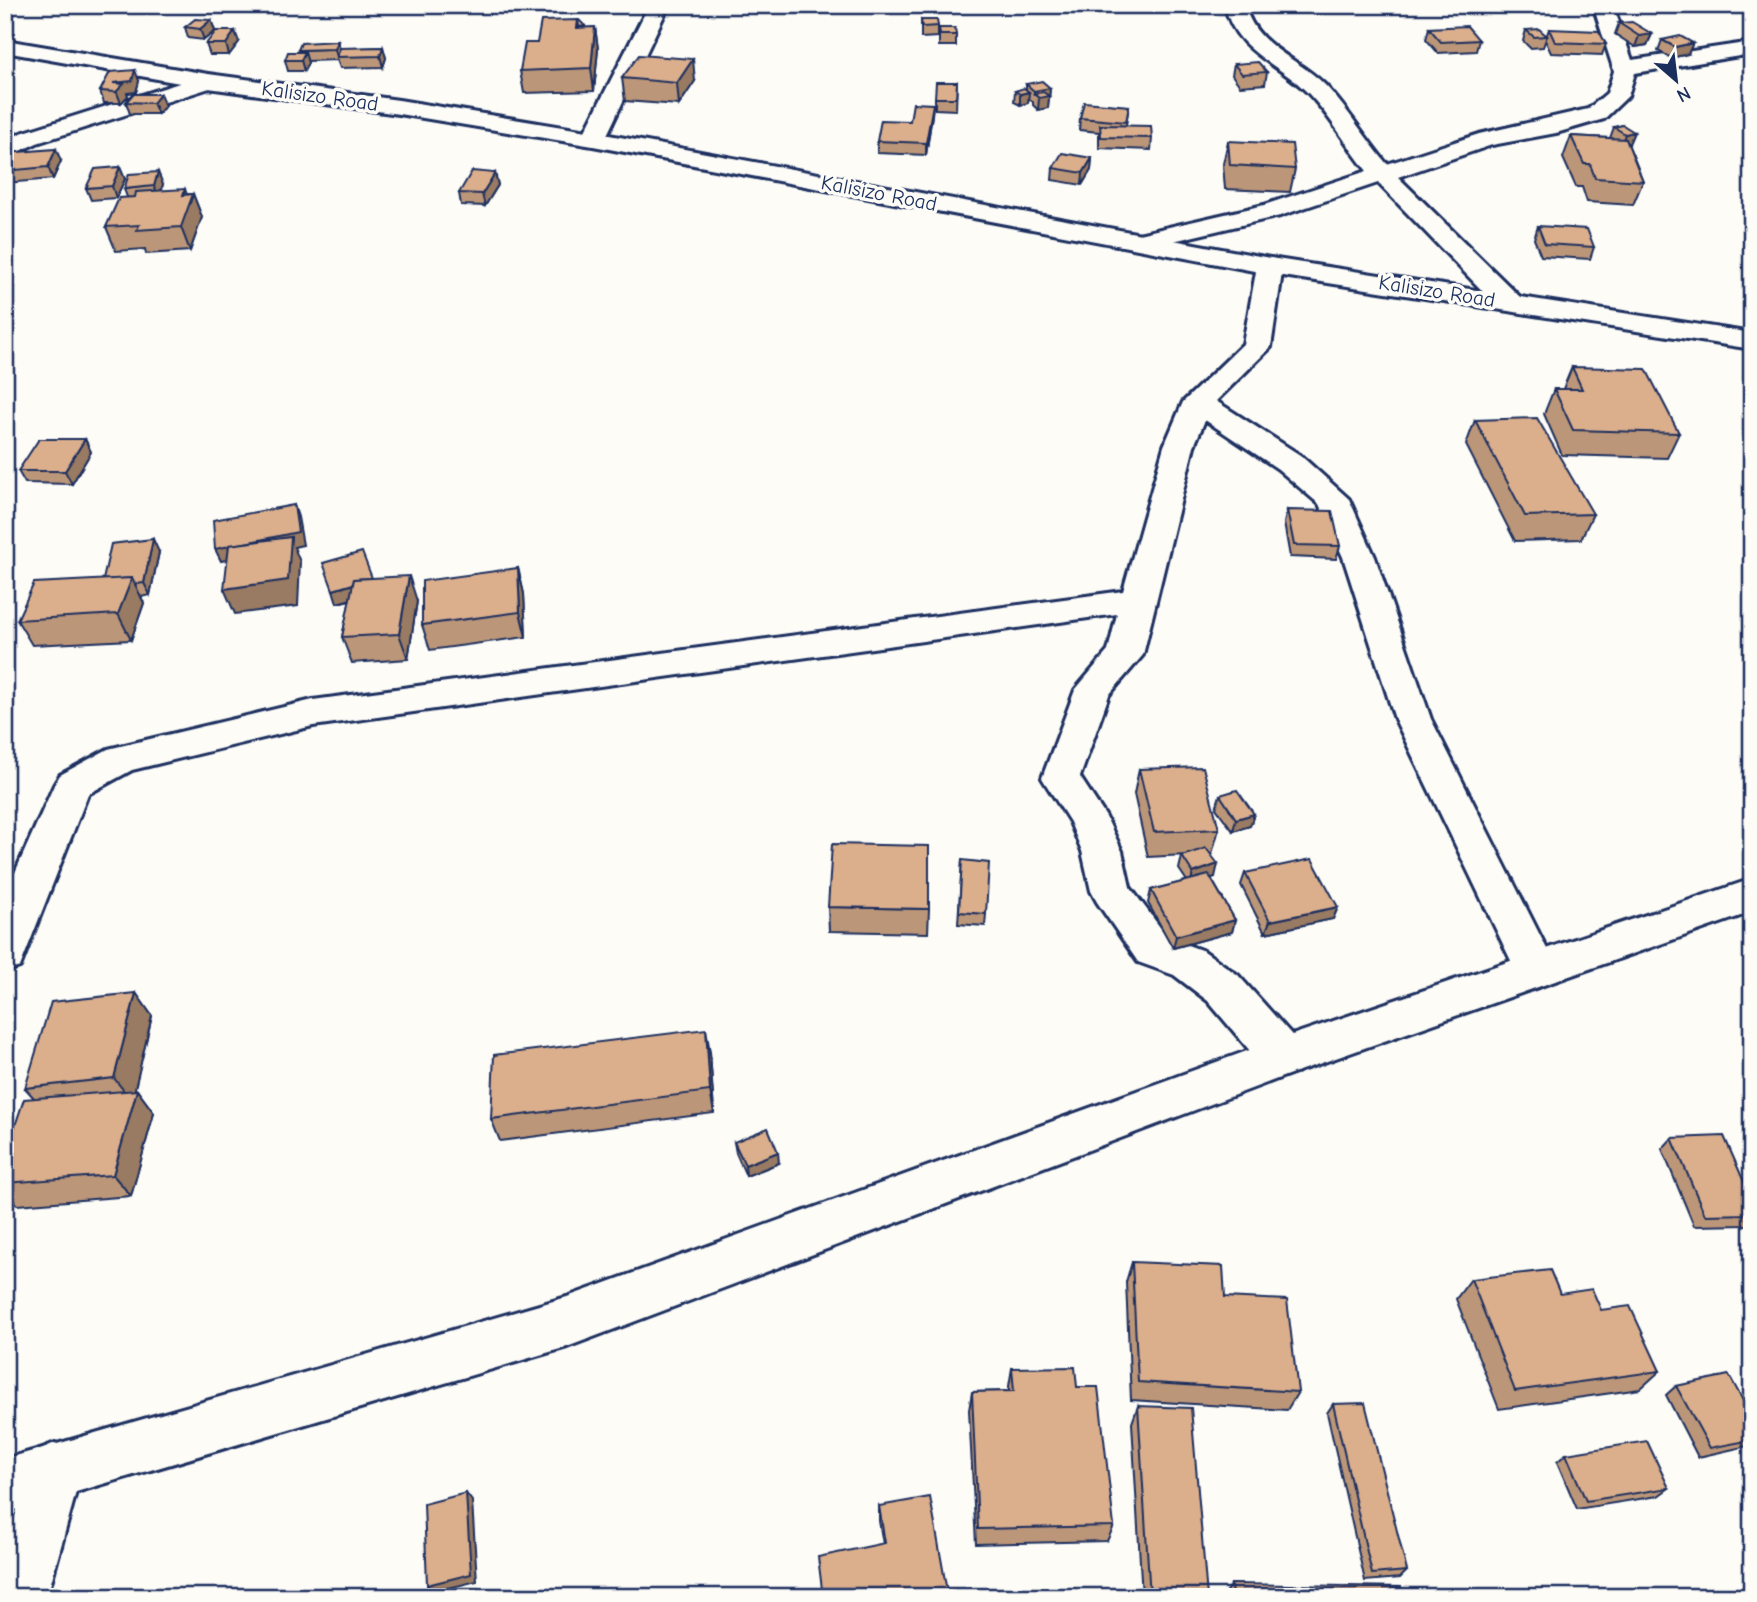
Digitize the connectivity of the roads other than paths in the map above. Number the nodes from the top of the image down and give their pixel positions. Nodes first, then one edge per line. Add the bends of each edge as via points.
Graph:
1 (659, 5) edge
2 (1235, 5) edge
3 (1603, 5) edge
4 (5, 46) edge
5 (1752, 48) edge
6 (1624, 68) junction
7 (208, 81) junction
8 (593, 139) junction
9 (5, 151) edge
10 (1382, 174) junction
11 (1139, 241) junction
12 (1270, 266) junction
13 (1510, 303) junction
14 (1752, 341) edge
15 (1198, 402) junction
16 (1137, 600) junction
17 (1752, 895) edge
18 (5, 955) edge
19 (1536, 969) junction
20 (1283, 1057) junction
21 (30, 1478) edge
22 (19, 1597) edge

1 - 8 street
2 - 10 street via 1236,20 1248,39 1312,85
3 - 6 street
4 - 7 street, Kalisizo Road
5 - 6 street
6 - 10 street via 1617,96 1596,114 1487,139
7 - 8 street, Kalisizo Road
7 - 9 street via 41,134
8 - 11 street, Kalisizo Road
10 - 11 street via 1271,211
10 - 13 street
11 - 12 street, Kalisizo Road
12 - 13 street, Kalisizo Road
12 - 15 street via 1257,347
13 - 14 street, Kalisizo Road
15 - 16 street via 1179,446
15 - 19 street via 1289,463 1333,499 1359,557 1413,719
16 - 18 street via 313,713 121,759 73,785
16 - 20 street via 1125,655 1093,690 1061,778 1087,817 1102,851 1111,891 1153,950 1189,963 1223,988
17 - 19 street
19 - 20 street
20 - 21 street via 567,1322
21 - 22 street

